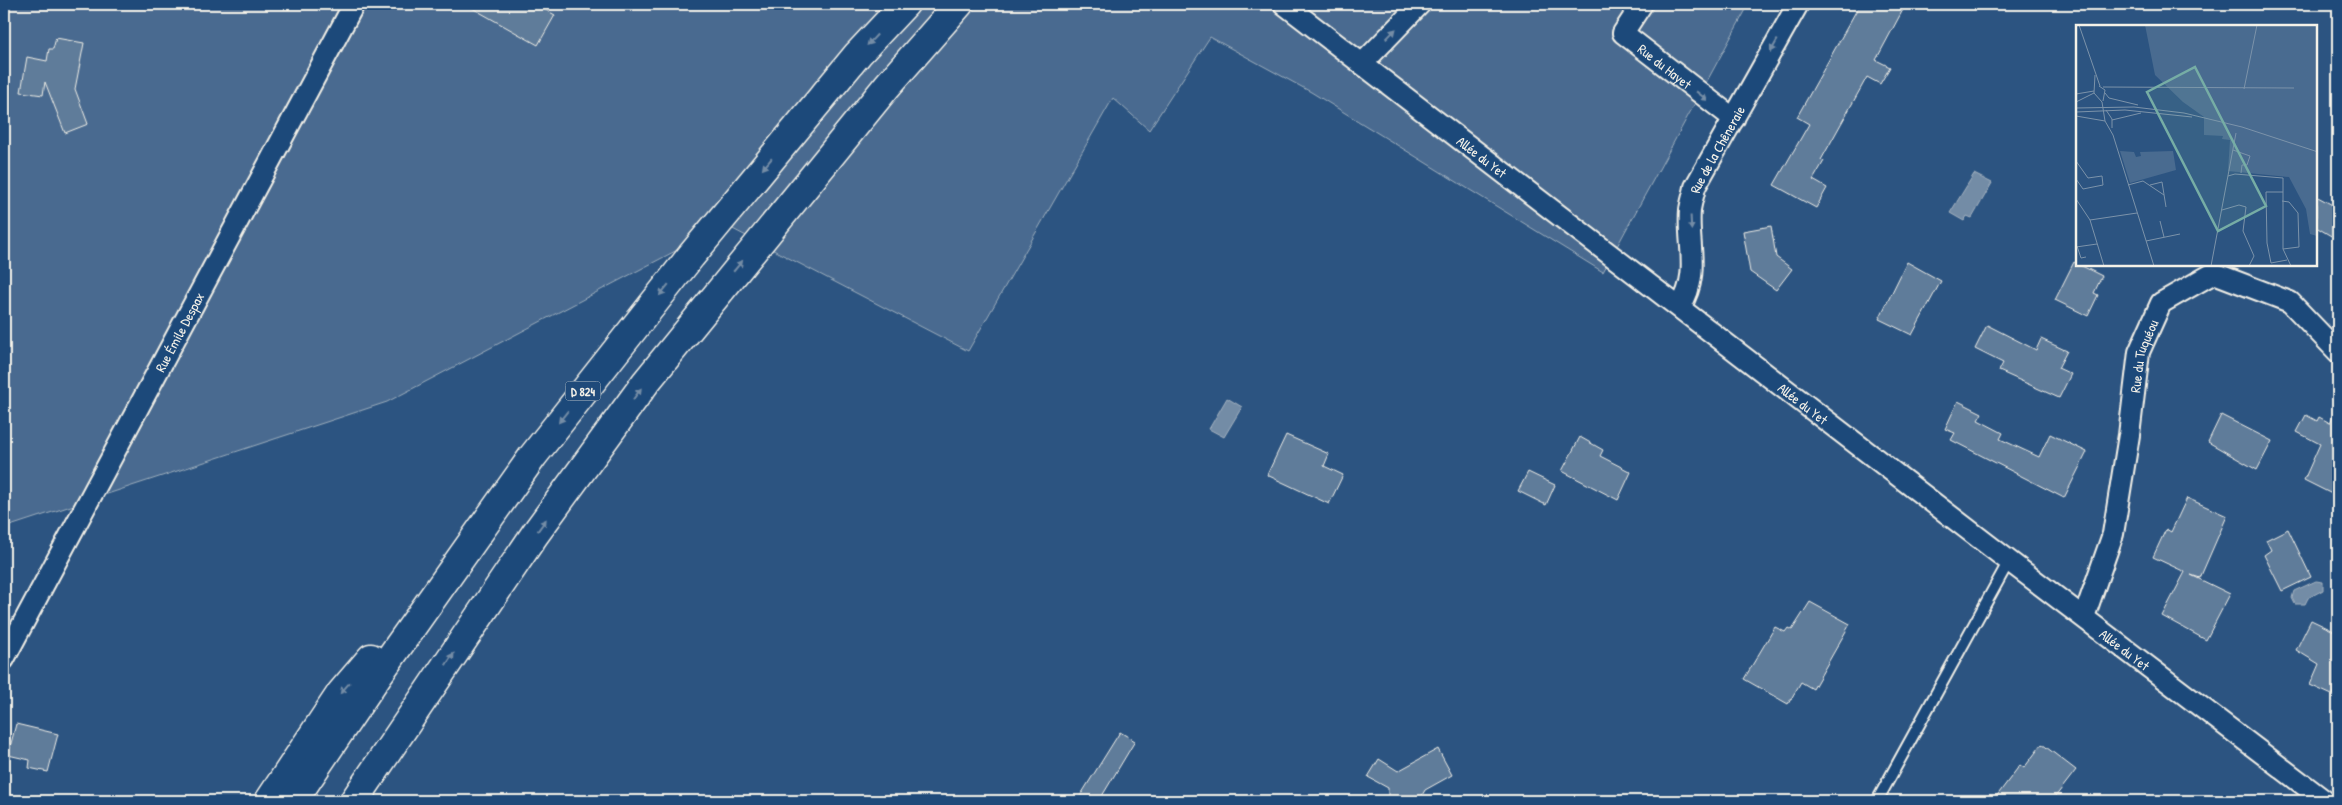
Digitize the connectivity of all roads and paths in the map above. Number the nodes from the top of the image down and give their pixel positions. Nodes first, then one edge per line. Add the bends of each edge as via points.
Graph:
1 (354, 4) edge
2 (905, 4) edge
3 (959, 4) edge
4 (1284, 4) edge
5 (1420, 4) edge
6 (1642, 4) edge
7 (1798, 4) edge
8 (1362, 64) junction
9 (1734, 119) junction
10 (1680, 307) junction
11 (2338, 352) edge
12 (458, 559) junction
13 (2009, 561) junction
14 (2084, 617) junction
15 (4, 658) edge
16 (427, 692) junction
17 (269, 801) edge
18 (293, 801) edge
19 (354, 801) edge
20 (372, 801) edge
21 (1877, 801) edge
22 (2325, 801) edge

1 - 15 street, Rue Émile Despax
2 -> 12 highway, D 824 via 858,54 630,332
16 -> 3 highway via 535,534 646,382 874,101
4 - 8 street, Allée du Yet
8 -> 5 street
6 -> 9 street, Rue du Hayet via 1623,33
7 -> 9 street, Rue de la Chêneraie
8 - 10 street, Allée du Yet
9 -> 10 street, Rue de la Chêneraie via 1695,187 1690,211 1693,254 1689,292
10 - 13 street, Allée du Yet
11 - 14 street, Rue du Tuquéou via 2290,302 2214,273 2161,303 2139,352 2113,534
12 -> 17 highway via 340,693
12 - 18 highway, D 824
13 - 14 street, Allée du Yet
13 - 21 lane
14 - 22 street, Allée du Yet
16 - 19 highway
16 - 20 highway

